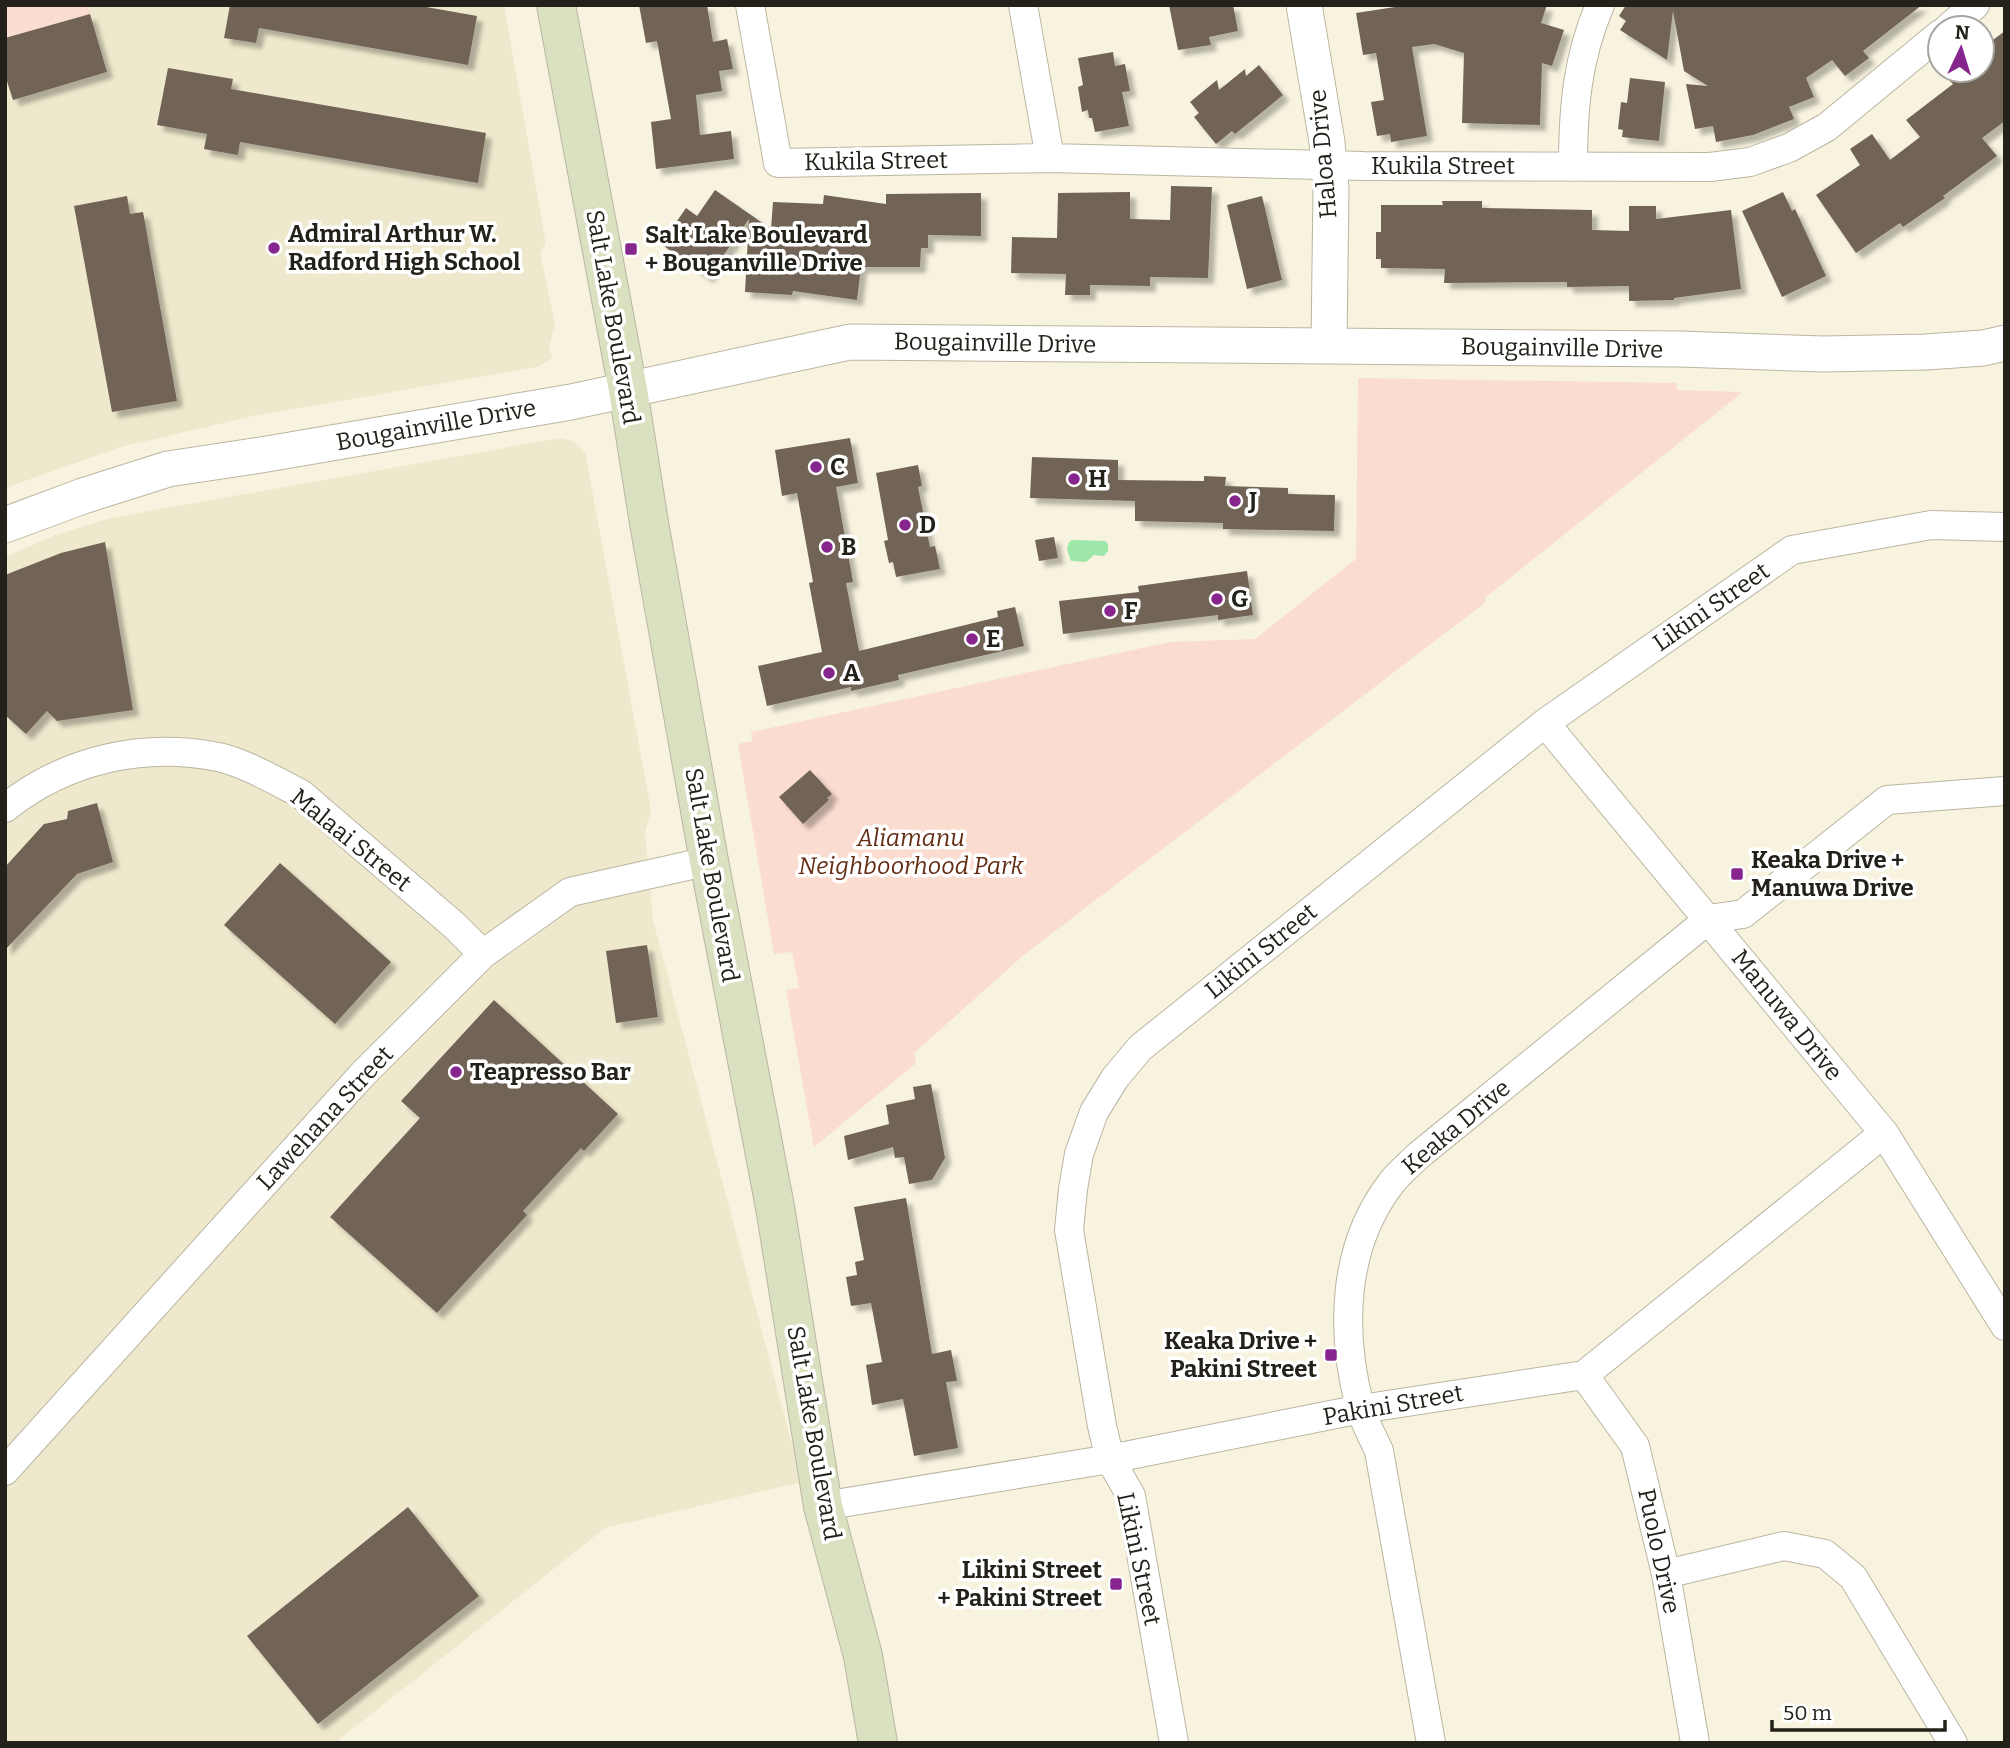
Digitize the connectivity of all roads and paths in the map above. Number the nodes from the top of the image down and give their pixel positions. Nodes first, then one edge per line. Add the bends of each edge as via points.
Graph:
1 (556, 5) edge
2 (750, 5) edge
3 (1023, 5) edge
4 (1304, 5) edge
5 (1600, 5) edge
6 (1926, 45) edge
7 (1050, 158) junction
8 (1329, 166) junction
9 (1573, 167) junction
10 (2005, 343) edge
11 (1329, 346) junction
12 (628, 390) junction
13 (5, 525) edge
14 (2005, 527) edge
15 (1545, 723) junction
16 (2005, 792) edge
17 (5, 808) edge
18 (709, 861) junction
19 (1709, 919) junction
20 (483, 954) junction
21 (1884, 1133) junction
22 (2005, 1326) edge
23 (1584, 1375) junction
24 (1361, 1409) junction
25 (1110, 1459) junction
26 (5, 1471) edge
27 (823, 1506) junction
28 (1666, 1574) junction
29 (878, 1743) edge
30 (1174, 1743) edge
31 (1431, 1743) edge
32 (1695, 1743) edge
33 (1952, 1743) edge

1 - 12 main road, Salt Lake Boulevard
2 - 7 street, Kukila Street via 778,163
3 - 7 street
4 - 8 street, Haloa Drive
5 - 9 street via 1587,35 1577,82
6 - 9 street, Kukila Street via 1826,127 1790,148 1750,162 1669,169
7 - 8 street, Kukila Street
8 - 9 street, Kukila Street
8 - 11 street, Haloa Drive
10 - 11 street, Bougainville Drive via 1926,352 1823,354
11 - 12 street, Bougainville Drive via 850,342
12 - 13 street, Bougainville Drive via 168,469
12 - 18 main road, Salt Lake Boulevard
14 - 15 street, Likini Street via 1931,525 1792,550
15 - 19 street, Manuwa Drive
15 - 25 street, Likini Street via 1140,1048 1094,1112 1079,1154 1069,1230
16 - 19 street via 1887,800 1744,914
17 - 20 street, Malaai Street via 54,776 102,759 153,751 219,757 301,794
18 - 20 street, Lawehana Street via 570,892
18 - 27 main road, Salt Lake Boulevard via 775,1207
19 - 21 street, Manuwa Drive
19 - 24 street, Keaka Drive via 1392,1182 1370,1219 1348,1288 1347,1317
20 - 26 street, Lawehana Street via 361,1076
21 - 22 street, Manuwa Drive
21 - 23 street
23 - 24 street, Pakini Street
23 - 28 street, Puolo Drive via 1635,1446
24 - 25 street, Pakini Street
24 - 31 street, Keaka Drive via 1379,1451
25 - 27 street, Pakini Street
25 - 30 street, Likini Street via 1131,1496
27 - 29 main road, Salt Lake Boulevard via 863,1656
28 - 32 street, Puolo Drive
28 - 33 street via 1784,1546 1825,1554 1853,1577

